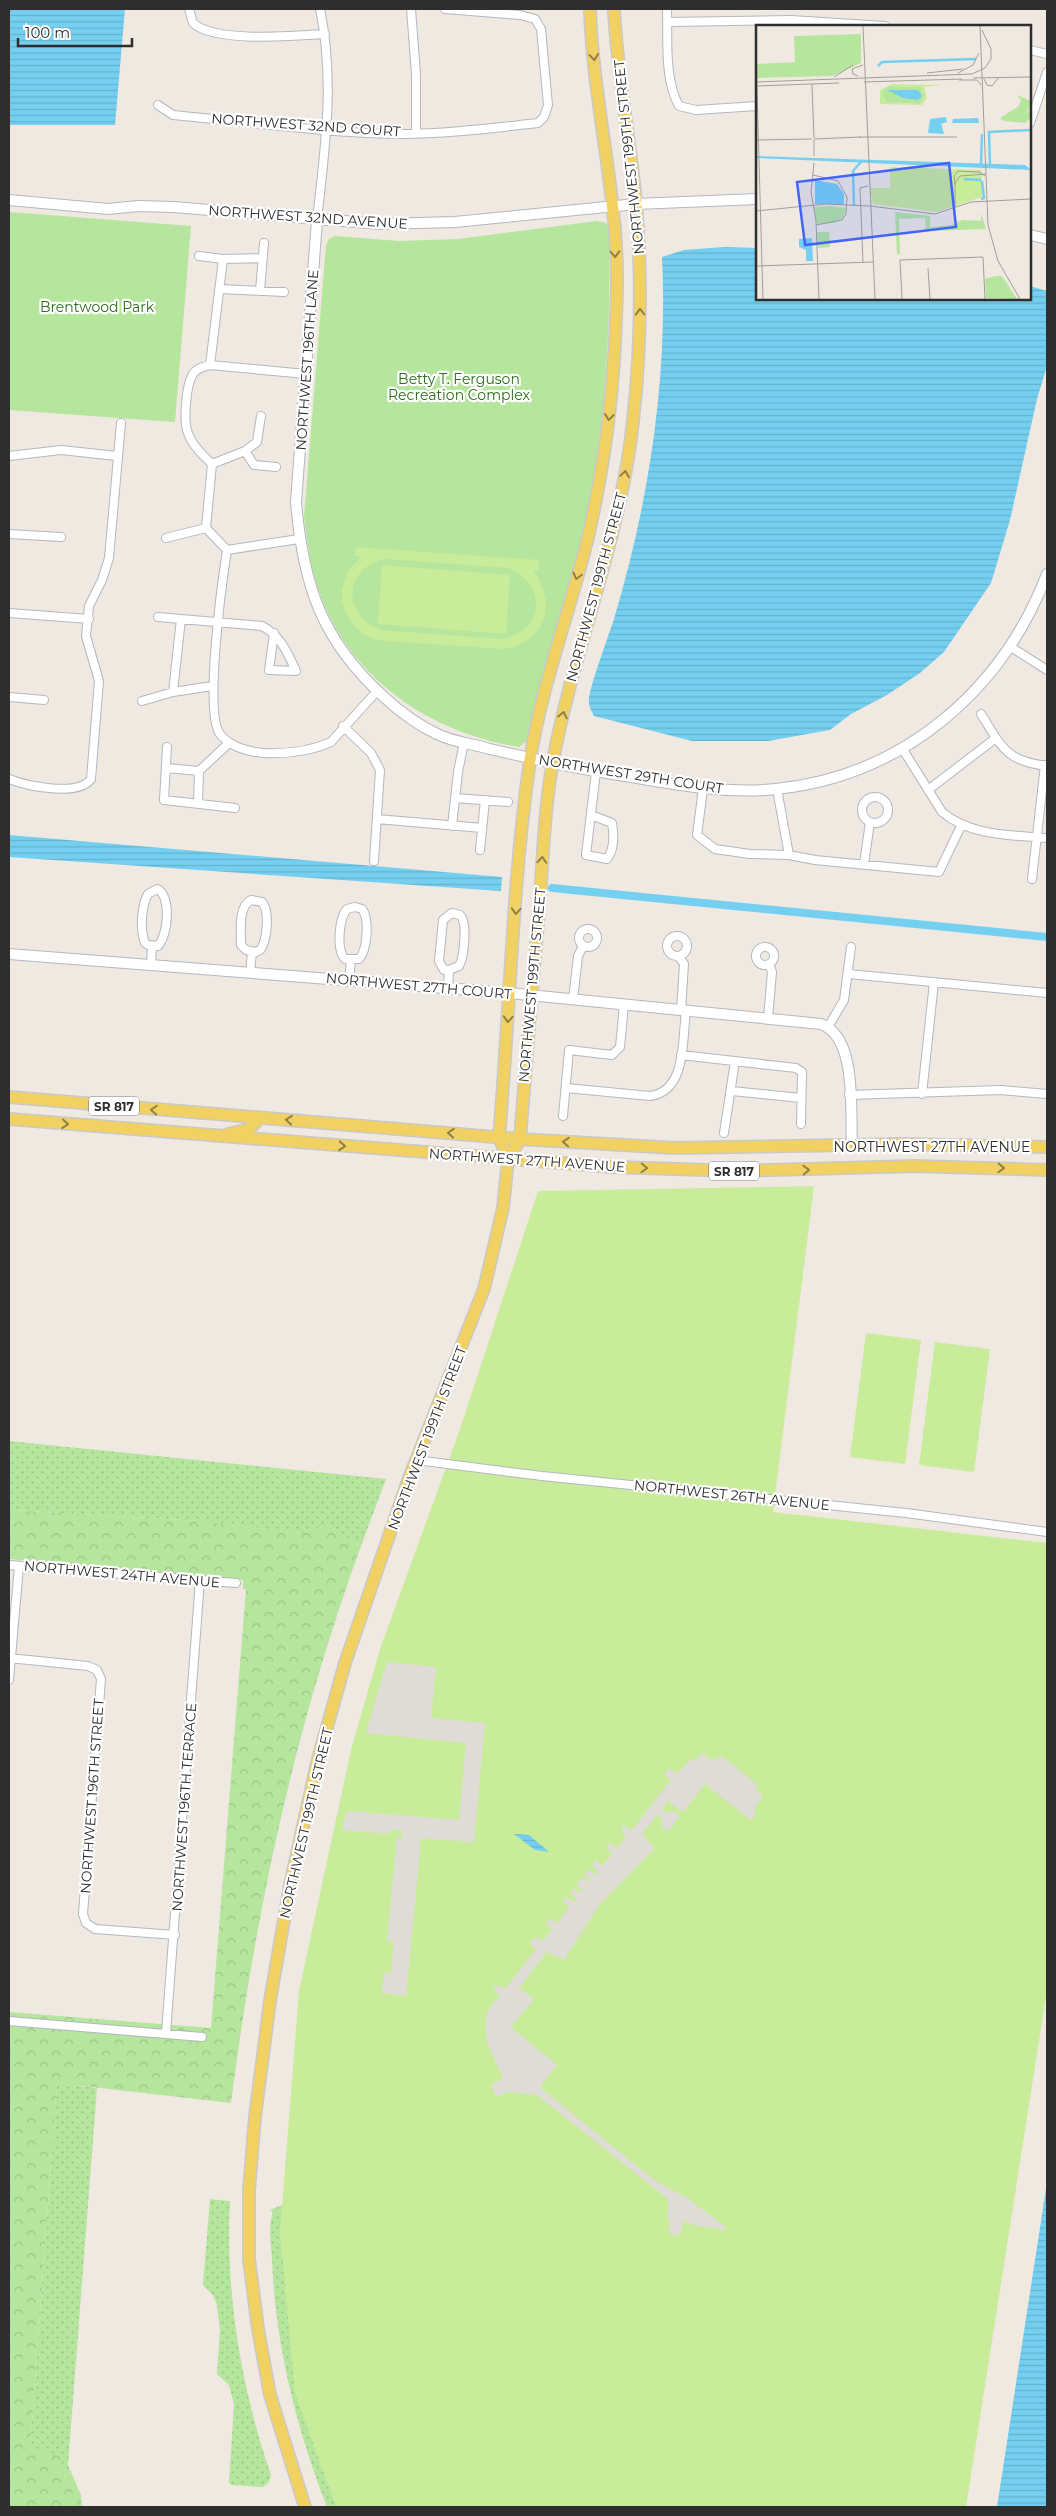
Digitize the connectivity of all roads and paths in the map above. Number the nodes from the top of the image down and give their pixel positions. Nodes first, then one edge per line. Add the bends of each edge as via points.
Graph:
1 (189, 9) edge
2 (320, 9) edge
3 (411, 9) edge
4 (445, 9) edge
5 (590, 9) edge
6 (614, 9) edge
7 (667, 9) edge
8 (668, 22) junction
9 (869, 25) edge
10 (325, 34) junction
11 (1031, 50) edge
12 (1047, 54) edge
13 (1047, 72) edge
14 (158, 104) dead end
15 (756, 106) edge
16 (1031, 120) edge
17 (327, 130) junction
18 (416, 133) junction
19 (756, 199) edge
20 (9, 200) edge
21 (636, 204) junction
22 (613, 206) junction
23 (317, 220) junction
24 (1031, 234) edge
25 (1047, 239) edge
26 (264, 243) dead end
27 (199, 256) dead end
28 (223, 258) junction
29 (263, 258) junction
30 (220, 289) junction
31 (260, 291) junction
32 (284, 292) dead end
33 (210, 365) junction
34 (306, 374) junction
35 (261, 416) dead end
36 (121, 423) dead end
37 (245, 451) junction
38 (9, 456) edge
39 (117, 456) junction
40 (212, 464) junction
41 (276, 467) dead end
42 (206, 528) junction
43 (9, 534) edge
44 (61, 537) dead end
45 (166, 538) dead end
46 (299, 539) junction
47 (227, 550) junction
48 (1047, 574) edge
49 (9, 613) edge
50 (158, 617) dead end
51 (89, 619) junction
52 (181, 619) junction
53 (219, 622) junction
54 (274, 633) junction
55 (1011, 647) junction
56 (1047, 670) edge
57 (212, 686) junction
58 (377, 691) junction
59 (173, 692) junction
60 (9, 697) edge
61 (44, 700) dead end
62 (142, 701) dead end
63 (981, 714) dead end
64 (343, 726) junction
65 (996, 738) junction
66 (464, 742) junction
67 (229, 743) junction
68 (167, 747) dead end
69 (902, 748) junction
70 (531, 758) junction
71 (553, 763) junction
72 (1046, 766) edge
73 (166, 768) junction
74 (199, 771) junction
75 (596, 772) junction
76 (9, 779) edge
77 (702, 789) junction
78 (777, 789) junction
79 (928, 790) junction
80 (455, 798) junction
81 (485, 800) junction
82 (508, 802) dead end
83 (198, 803) junction
84 (236, 808) dead end
85 (591, 815) junction
86 (378, 819) junction
87 (870, 822) dead end
88 (452, 826) junction
89 (961, 826) junction
90 (482, 828) junction
91 (1038, 838) junction
92 (1047, 838) edge
93 (480, 850) dead end
94 (789, 855) junction
95 (374, 861) dead end
96 (864, 864) junction
97 (1032, 880) dead end
98 (152, 946) junction
99 (583, 946) dead end
100 (851, 947) dead end
101 (252, 952) junction
102 (9, 954) edge
103 (679, 957) dead end
104 (351, 960) junction
105 (769, 964) dead end
106 (151, 965) junction
107 (450, 970) junction
108 (250, 973) junction
109 (849, 974) junction
110 (349, 981) junction
111 (934, 982) junction
112 (448, 988) junction
113 (509, 993) junction
114 (1047, 993) edge
115 (532, 996) junction
116 (573, 1000) junction
117 (624, 1005) junction
118 (684, 1011) junction
119 (768, 1019) junction
120 (828, 1027) junction
121 (681, 1055) junction
122 (735, 1061) junction
123 (566, 1088) junction
124 (732, 1091) junction
125 (922, 1094) junction
126 (1047, 1094) edge
127 (849, 1095) junction
128 (9, 1097) edge
129 (800, 1098) junction
130 (563, 1116) dead end
131 (260, 1118) junction
132 (9, 1119) edge
133 (801, 1124) dead end
134 (724, 1133) dead end
135 (219, 1136) junction
136 (499, 1137) junction
137 (520, 1139) junction
138 (963, 1144) junction
139 (852, 1146) junction
140 (1047, 1147) edge
141 (737, 1148) junction
142 (508, 1160) junction
143 (961, 1166) junction
144 (1047, 1170) edge
145 (737, 1171) junction
146 (416, 1460) junction
147 (1047, 1532) edge
148 (9, 1565) edge
149 (19, 1566) junction
150 (200, 1580) junction
151 (236, 1583) dead end
152 (10, 1658) edge
153 (9, 1680) edge
154 (175, 1935) junction
155 (9, 2021) edge
156 (166, 2034) junction
157 (202, 2037) dead end
158 (305, 2507) edge

1 - 10 street via 194,23 208,32 266,37
2 - 10 street, NORTHWEST 196TH LANE
3 - 18 street
4 - 18 street, NORTHWEST 32ND COURT via 536,19 541,29 548,105 538,123
5 -> 22 main road, NORTHWEST 199TH STREET via 599,108
6 - 21 main road, NORTHWEST 199TH STREET
7 - 8 street
8 - 9 street via 791,20
8 - 15 street via 670,75 679,106 696,110
10 - 17 street, NORTHWEST 196TH LANE via 330,86
11 - 12 street
13 - 16 street
14 - 17 street, NORTHWEST 32ND COURT via 173,114
17 - 18 street, NORTHWEST 32ND COURT
17 - 23 street, NORTHWEST 196TH LANE
19 - 21 street, NORTHWEST 32ND AVENUE
20 - 23 street, NORTHWEST 32ND AVENUE via 108,208 173,207
21 - 22 street, NORTHWEST 32ND AVENUE
71 -> 21 main road, NORTHWEST 199TH STREET via 567,694 612,541 632,430 640,319
22 - 23 street, NORTHWEST 32ND AVENUE via 437,223
22 -> 70 main road, NORTHWEST 199TH STREET via 616,317 606,441 588,535 545,692
23 - 34 street, NORTHWEST 196TH LANE
24 - 25 street
26 - 29 street
27 - 28 street
28 - 29 street
28 - 30 street
29 - 31 street
30 - 31 street
30 - 33 street
31 - 32 street
33 - 34 street
33 - 40 street via 193,373 185,420 192,440
34 - 46 street, NORTHWEST 196TH LANE via 296,502
35 - 37 street via 257,442
36 - 39 street
37 - 40 street
37 - 41 street via 254,466
38 - 39 street via 61,450
39 - 51 street via 109,558 89,606
40 - 42 street
42 - 45 street
42 - 47 street
43 - 44 street
46 - 47 street
46 - 58 street, NORTHWEST 196TH LANE via 309,583 330,634 356,670
47 - 53 street
48 - 55 street, NORTHWEST 29TH COURT
49 - 51 street
50 - 52 street
51 - 76 street via 86,636 99,681 91,779 79,788 52,788
52 - 53 street
52 - 59 street
53 - 54 street via 262,626
53 - 57 street
54 - 54 street via 283,642 296,671 269,670
55 - 56 street
55 - 69 street, NORTHWEST 29TH COURT via 968,699 940,723
57 - 59 street
57 - 67 street via 213,718 219,734
58 - 64 street
58 - 66 street, NORTHWEST 29TH COURT via 400,711 437,734
59 - 62 street
60 - 61 street
63 - 65 street
64 - 67 street via 331,742 282,754 252,752
64 - 86 street via 371,753 380,770
65 - 72 street via 1010,754 1024,762
65 - 79 street
66 - 70 street, NORTHWEST 29TH COURT
66 - 80 street
67 - 74 street
68 - 73 street
69 - 78 street, NORTHWEST 29TH COURT via 827,779
69 - 79 street
70 - 71 street, NORTHWEST 29TH COURT
70 -> 113 main road, NORTHWEST 199TH STREET via 520,846
71 - 75 street, NORTHWEST 29TH COURT
115 -> 71 main road, NORTHWEST 199TH STREET
72 - 91 street
73 - 74 street
73 - 83 street via 164,800
74 - 83 street
75 - 77 street, NORTHWEST 29TH COURT
75 - 85 street
77 - 78 street, NORTHWEST 29TH COURT
77 - 94 street via 697,835 715,849
78 - 94 street
79 - 89 street via 942,812
80 - 81 street
80 - 88 street
81 - 82 street
81 - 90 street
83 - 84 street
85 - 85 street via 586,855 607,859 612,854 612,823
86 - 88 street
86 - 95 street
87 - 96 street
88 - 90 street
89 - 91 street
89 - 96 street via 939,872
90 - 93 street
91 - 92 street
91 - 97 street
94 - 96 street
98 - 98 street via 143,940 144,905 148,894 157,889 164,893 167,903 164,940 158,946
98 - 106 street
99 - 116 street via 578,956
100 - 109 street
101 - 101 street via 241,945 243,911 247,902 255,900 262,902 267,909 263,946
101 - 108 street
102 - 106 street, NORTHWEST 27TH COURT
103 - 118 street via 684,964
104 - 104 street via 342,957 340,952 342,918 347,909 355,907 362,909 366,917 364,950 359,960
104 - 110 street
105 - 119 street via 772,972
106 - 108 street, NORTHWEST 27TH COURT
107 - 107 street via 455,970 461,962 465,922 460,915 452,913 443,920 440,961 444,970
107 - 112 street
108 - 110 street, NORTHWEST 27TH COURT
109 - 111 street
109 - 120 street via 844,1000
110 - 112 street, NORTHWEST 27TH COURT
111 - 114 street
111 - 125 street
112 - 113 street, NORTHWEST 27TH COURT
113 - 115 street, NORTHWEST 27TH COURT
113 -> 136 main road, NORTHWEST 199TH STREET
115 - 116 street, NORTHWEST 27TH COURT
115 - 137 main road, NORTHWEST 199TH STREET
116 - 117 street, NORTHWEST 27TH COURT
117 - 118 street, NORTHWEST 27TH COURT
117 - 123 street via 620,1047 612,1055 569,1050
118 - 119 street, NORTHWEST 27TH COURT
118 - 121 street
119 - 120 street, NORTHWEST 27TH COURT
120 - 127 street via 839,1036 847,1057
121 - 122 street
121 - 123 street via 679,1075 656,1095
122 - 124 street
122 - 129 street via 796,1068 802,1072
123 - 130 street
124 - 129 street
124 - 134 street
125 - 126 street via 1000,1090
125 - 127 street
127 - 139 street
131 -> 128 main road, NORTHWEST 27TH AVENUE / SR 817
129 - 133 street via 803,1108
131 - 135 main road via 249,1129
136 -> 131 main road, NORTHWEST 27TH AVENUE / SR 817
132 -> 135 main road, NORTHWEST 27TH AVENUE / SR 817
135 -> 142 main road, NORTHWEST 27TH AVENUE / SR 817
136 - 137 main road, NORTHWEST 27TH AVENUE / SR 817
136 - 142 main road, NORTHWEST 199TH STREET
141 -> 137 main road, NORTHWEST 27TH AVENUE / SR 817 via 675,1148
137 - 142 main road, NORTHWEST 199TH STREET
138 - 139 main road, NORTHWEST 27TH AVENUE / SR 817
138 - 140 main road, NORTHWEST 27TH AVENUE / SR 817
138 - 143 main road
139 - 141 main road, NORTHWEST 27TH AVENUE / SR 817
141 - 145 main road
142 -> 145 main road, NORTHWEST 27TH AVENUE / SR 817
142 - 146 main road, NORTHWEST 199TH STREET via 503,1208 484,1289
143 -> 144 main road, NORTHWEST 27TH AVENUE / SR 817
145 -> 143 main road, NORTHWEST 27TH AVENUE / SR 817
146 - 147 street, NORTHWEST 26TH AVENUE via 906,1513
146 - 158 main road, NORTHWEST 199TH STREET via 348,1654 317,1764 290,1885 255,2117 249,2190 249,2259 270,2395
148 - 149 street, NORTHWEST 24TH AVENUE
149 - 150 street, NORTHWEST 24TH AVENUE
149 - 152 street
150 - 151 street, NORTHWEST 24TH AVENUE
150 - 154 street, NORTHWEST 196TH TERRACE
152 - 153 street
152 - 154 street, NORTHWEST 196TH STREET via 88,1666 97,1670 101,1679 83,1914 86,1923 95,1928
154 - 156 street, NORTHWEST 196TH TERRACE
155 - 156 street
156 - 157 street

